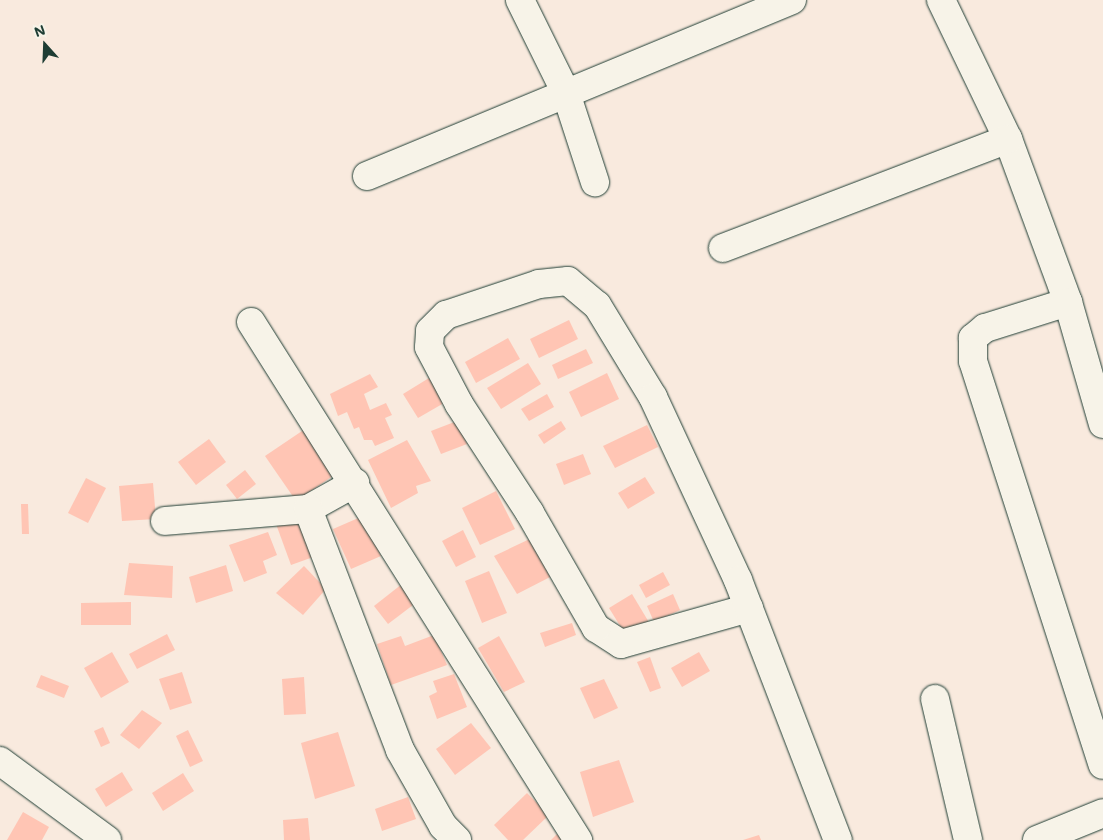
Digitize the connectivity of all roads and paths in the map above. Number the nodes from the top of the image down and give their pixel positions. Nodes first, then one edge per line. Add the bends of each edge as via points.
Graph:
1 (520, 0) edge
2 (792, 0) edge
3 (941, 0) edge
4 (566, 93) junction
5 (1008, 139) junction
6 (367, 176) dead end
7 (595, 182) dead end
8 (723, 248) dead end
9 (1068, 302) junction
10 (251, 322) dead end
11 (1103, 424) edge
12 (355, 483) junction
13 (308, 509) junction
14 (165, 522) dead end
15 (749, 608) junction
16 (935, 699) dead end
17 (0, 761) edge
18 (1103, 765) edge
19 (1103, 813) edge
20 (106, 840) edge
21 (457, 840) edge
22 (578, 840) edge
23 (838, 840) edge
24 (968, 840) edge
25 (1037, 840) edge

1 - 4 street
2 - 4 street
3 - 5 street
4 - 6 street
4 - 7 street
5 - 8 street
5 - 9 street
9 - 11 street
9 - 18 street via 986,328 973,338 973,361
10 - 12 street
12 - 13 street
12 - 22 street
13 - 14 street
13 - 21 street via 400,750 443,826
15 - 15 street via 621,644 596,628 530,513 459,404 429,347 430,331 446,315 539,284 568,281 597,304 653,397
15 - 23 street
16 - 24 street
17 - 20 street
19 - 25 street

